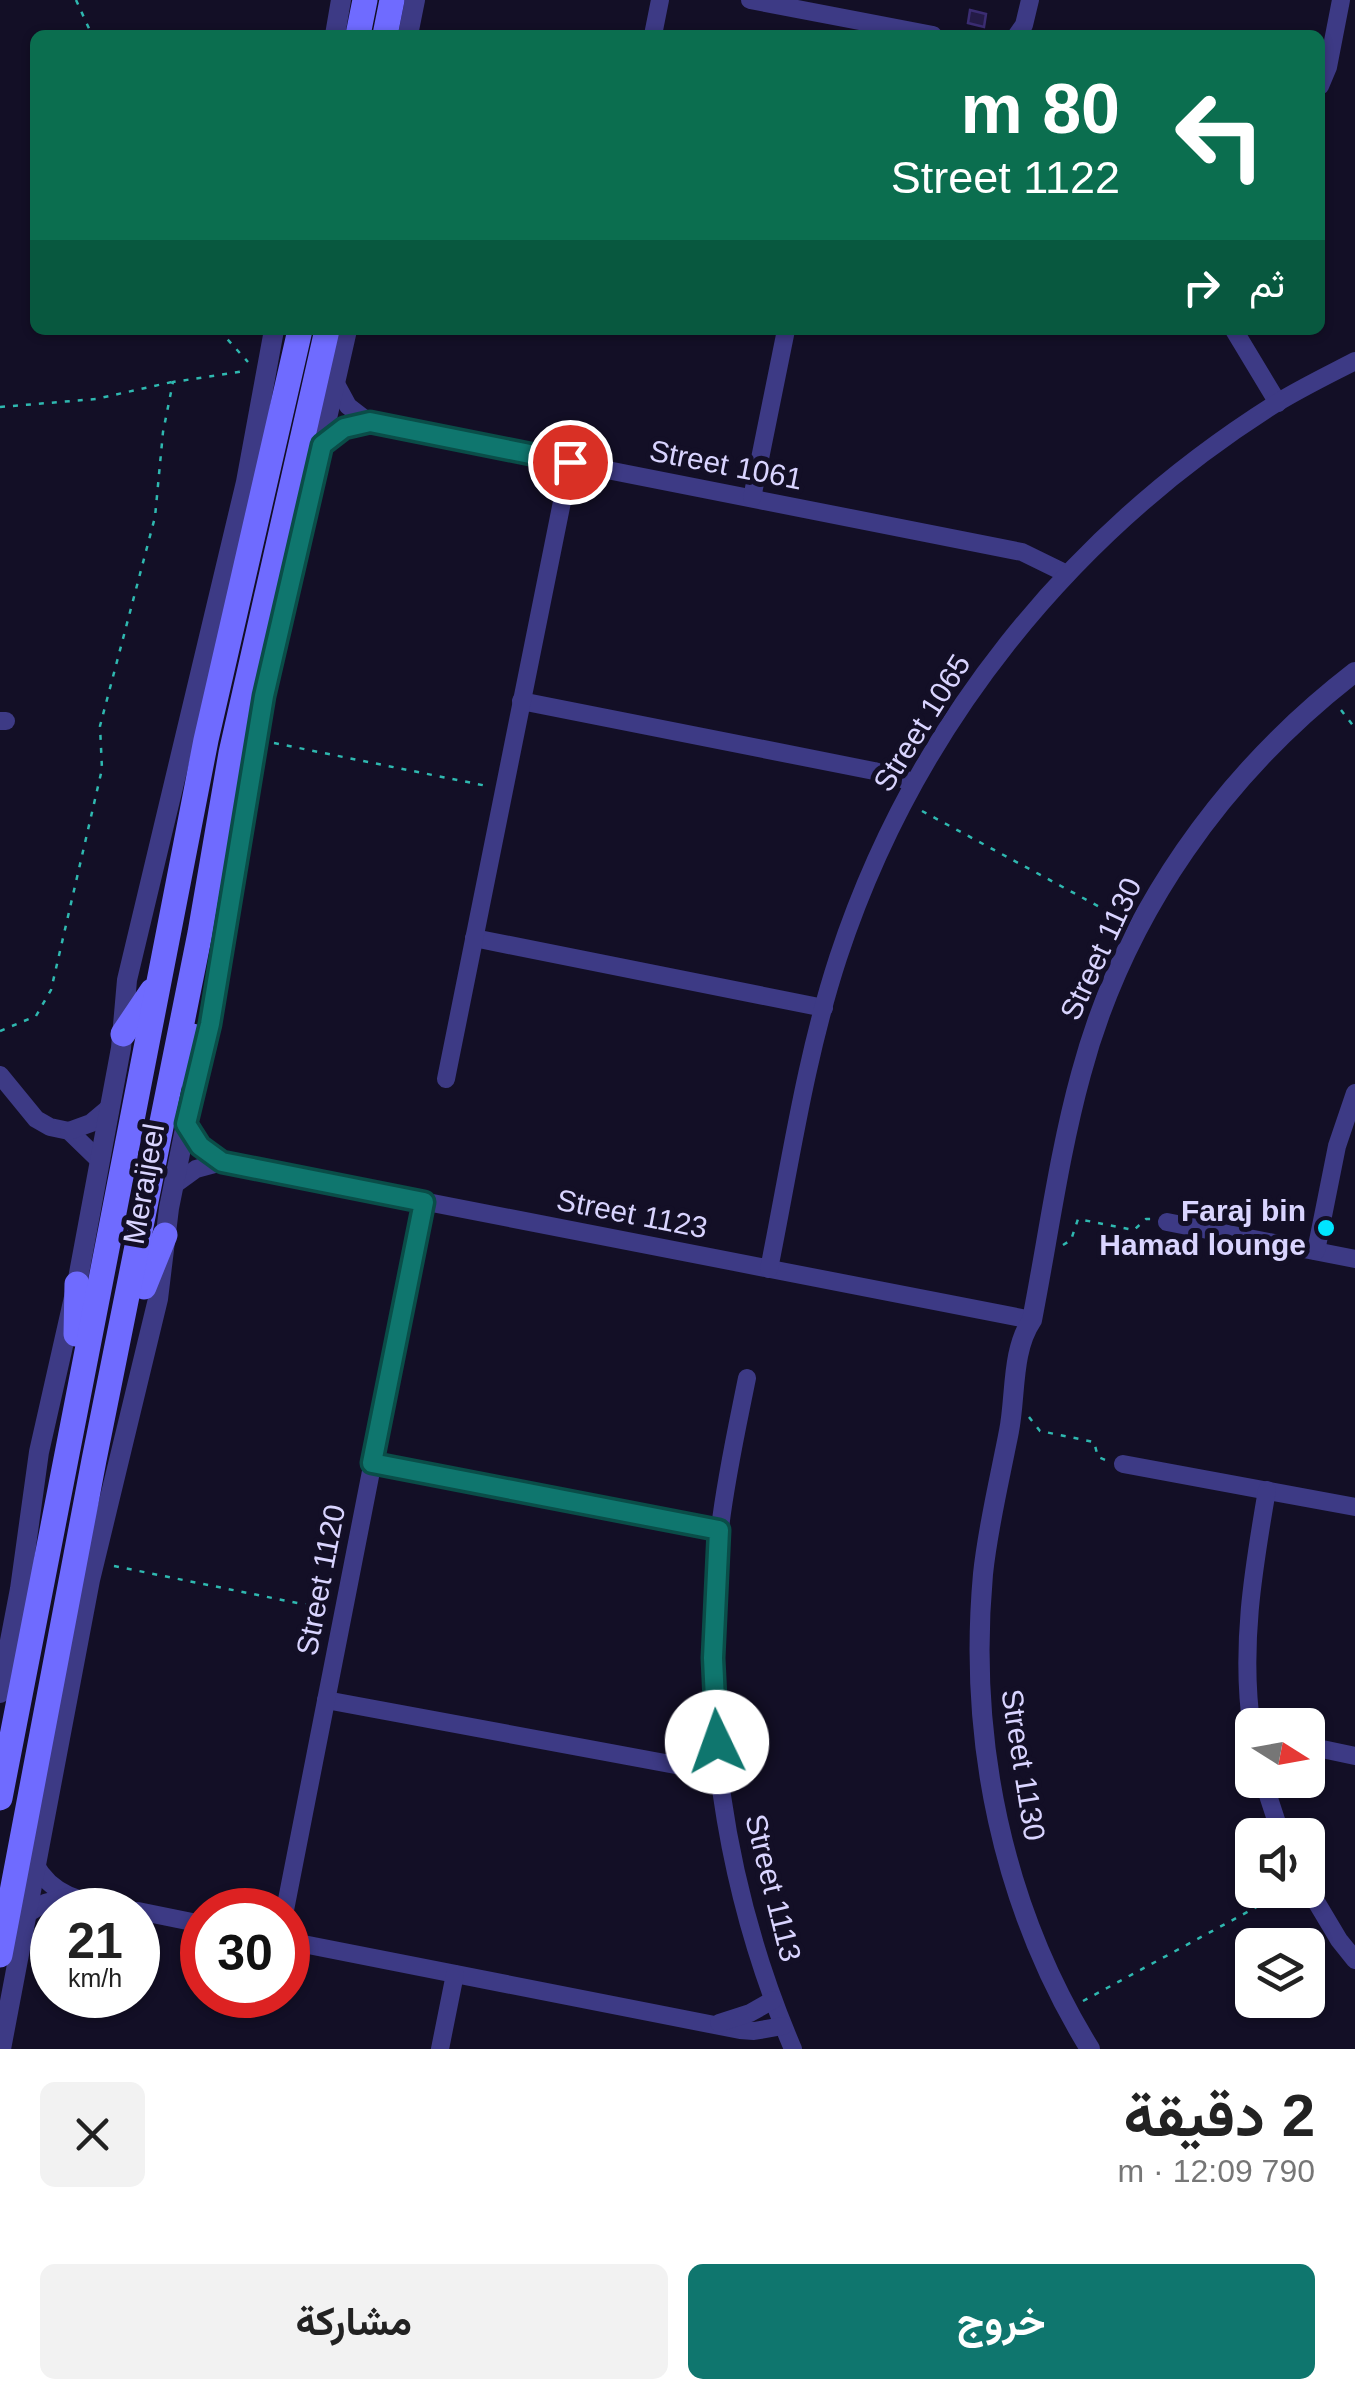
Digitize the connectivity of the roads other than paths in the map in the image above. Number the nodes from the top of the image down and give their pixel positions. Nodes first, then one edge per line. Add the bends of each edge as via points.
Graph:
1 (342, 0) edge
2 (365, 0) edge
3 (392, 0) edge
4 (415, 0) edge
5 (660, 0) edge
6 (750, 0) edge
7 (1030, 0) edge
8 (1341, 0) edge
9 (336, 30) edge
10 (359, 30) edge
11 (386, 30) edge
12 (409, 30) edge
13 (654, 30) edge
14 (907, 30) edge
15 (1020, 30) edge
16 (1325, 74) edge
17 (273, 335) edge
18 (299, 335) edge
19 (326, 335) edge
20 (346, 335) edge
21 (785, 335) edge
22 (1237, 335) edge
23 (1355, 361) edge
24 (335, 382) junction
25 (1278, 403) junction
26 (370, 422) junction
27 (322, 445) junction
28 (570, 462) junction
29 (752, 498) junction
30 (1067, 574) junction
31 (1355, 672) edge
32 (521, 701) junction
33 (913, 782) junction
34 (200, 933) junction
35 (474, 938) junction
36 (157, 982) junction
37 (824, 1008) junction
38 (123, 1034) junction
39 (0, 1075) edge
40 (446, 1080) dead end
41 (194, 1086) junction
42 (1355, 1093) edge
43 (110, 1107) junction
44 (186, 1124) junction
45 (69, 1132) junction
46 (100, 1162) junction
47 (222, 1162) junction
48 (174, 1185) junction
49 (424, 1202) junction
50 (1167, 1222) road end
51 (166, 1234) junction
52 (1316, 1251) junction
53 (1355, 1258) edge
54 (769, 1269) junction
55 (77, 1284) junction
56 (1032, 1320) junction
57 (747, 1378) dead end
58 (94, 1460) junction
59 (372, 1463) junction
60 (1123, 1464) road end
61 (1267, 1490) junction
62 (1355, 1507) edge
63 (719, 1530) junction
64 (51, 1537) junction
65 (0, 1692) edge
66 (326, 1700) junction
67 (1250, 1708) edge
68 (1325, 1752) edge
69 (1355, 1756) edge
70 (720, 1773) junction
71 (0, 1798) edge
72 (35, 1864) junction
73 (54, 1888) edge
74 (289, 1888) edge
75 (1321, 1908) edge
76 (30, 1912) edge
77 (25, 1915) junction
78 (310, 1945) edge
79 (0, 1956) edge
80 (1355, 1960) edge
81 (455, 1974) junction
82 (773, 2000) junction
83 (714, 2024) junction
84 (783, 2026) junction
85 (1, 2049) edge
86 (440, 2049) edge
87 (793, 2049) edge
88 (1090, 2049) edge

1 - 9 street
2 - 10 main road
3 - 11 main road
4 - 12 street
5 - 13 street
6 - 14 street
7 - 15 street
8 - 16 street
17 - 38 street via 246,482 127,980
18 - 36 main road, Meraijeel
19 - 34 main road, Meraijeel via 231,753
20 - 24 street, Meraijeel
21 - 29 street
22 - 25 street
23 - 25 street, Street 1065
24 - 26 street via 348,406
24 - 27 street, Meraijeel
25 - 30 street, Street 1065 via 1172,477
26 - 27 street via 344,428
26 - 28 street, Street 1061
27 - 41 street, Meraijeel via 256,739
28 - 29 street, Street 1061
28 - 32 street
29 - 30 street, Street 1061 via 1022,552
30 - 33 street, Street 1065 via 973,687
31 - 56 street, Street 1130 via 1235,785 1176,863 1138,928 1080,1074
32 - 33 street
32 - 35 street
33 - 37 street, Street 1065 via 856,909
34 - 41 main road
34 - 58 main road, Meraijeel
35 - 37 street
35 - 40 street
36 - 38 main road
36 - 64 main road, Meraijeel
37 - 54 street, Street 1065
38 - 43 street
39 - 45 street via 36,1119
41 - 44 street, Meraijeel
42 - 52 street
43 - 45 street
43 - 46 street
44 - 47 street
44 - 48 street, Meraijeel
45 - 46 street
46 - 55 street
47 - 48 street via 196,1168
47 - 49 street, Street 1123
48 - 51 street, Meraijeel
49 - 54 street, Street 1123
49 - 59 street, Street 1120
50 - 52 street
51 - 58 main road
51 - 72 street, Meraijeel via 158,1299 95,1562
52 - 53 street
54 - 56 street, Street 1123
55 - 64 main road via 76,1336 48,1496
55 - 65 street via 39,1452
56 - 88 street, Street 1130 via 1014,1386 984,1569 982,1714 1006,1856 1033,1936
57 - 63 street, Street 1113
58 - 79 main road, Meraijeel
59 - 63 street
59 - 66 street, Street 1120
60 - 61 street
61 - 62 street
61 - 67 street via 1248,1609
63 - 70 street, Street 1113 via 713,1658
64 - 71 main road, Meraijeel
66 - 70 street
66 - 74 street, Street 1120
68 - 69 street
70 - 82 street, Street 1113 via 742,1893
72 - 73 street
72 - 77 street, Meraijeel
75 - 80 street
76 - 77 street
77 - 85 street, Meraijeel
78 - 81 street
81 - 83 street
81 - 86 street
82 - 83 street
82 - 84 street, Street 1113
83 - 84 street via 754,2031
84 - 87 street, Street 1113

